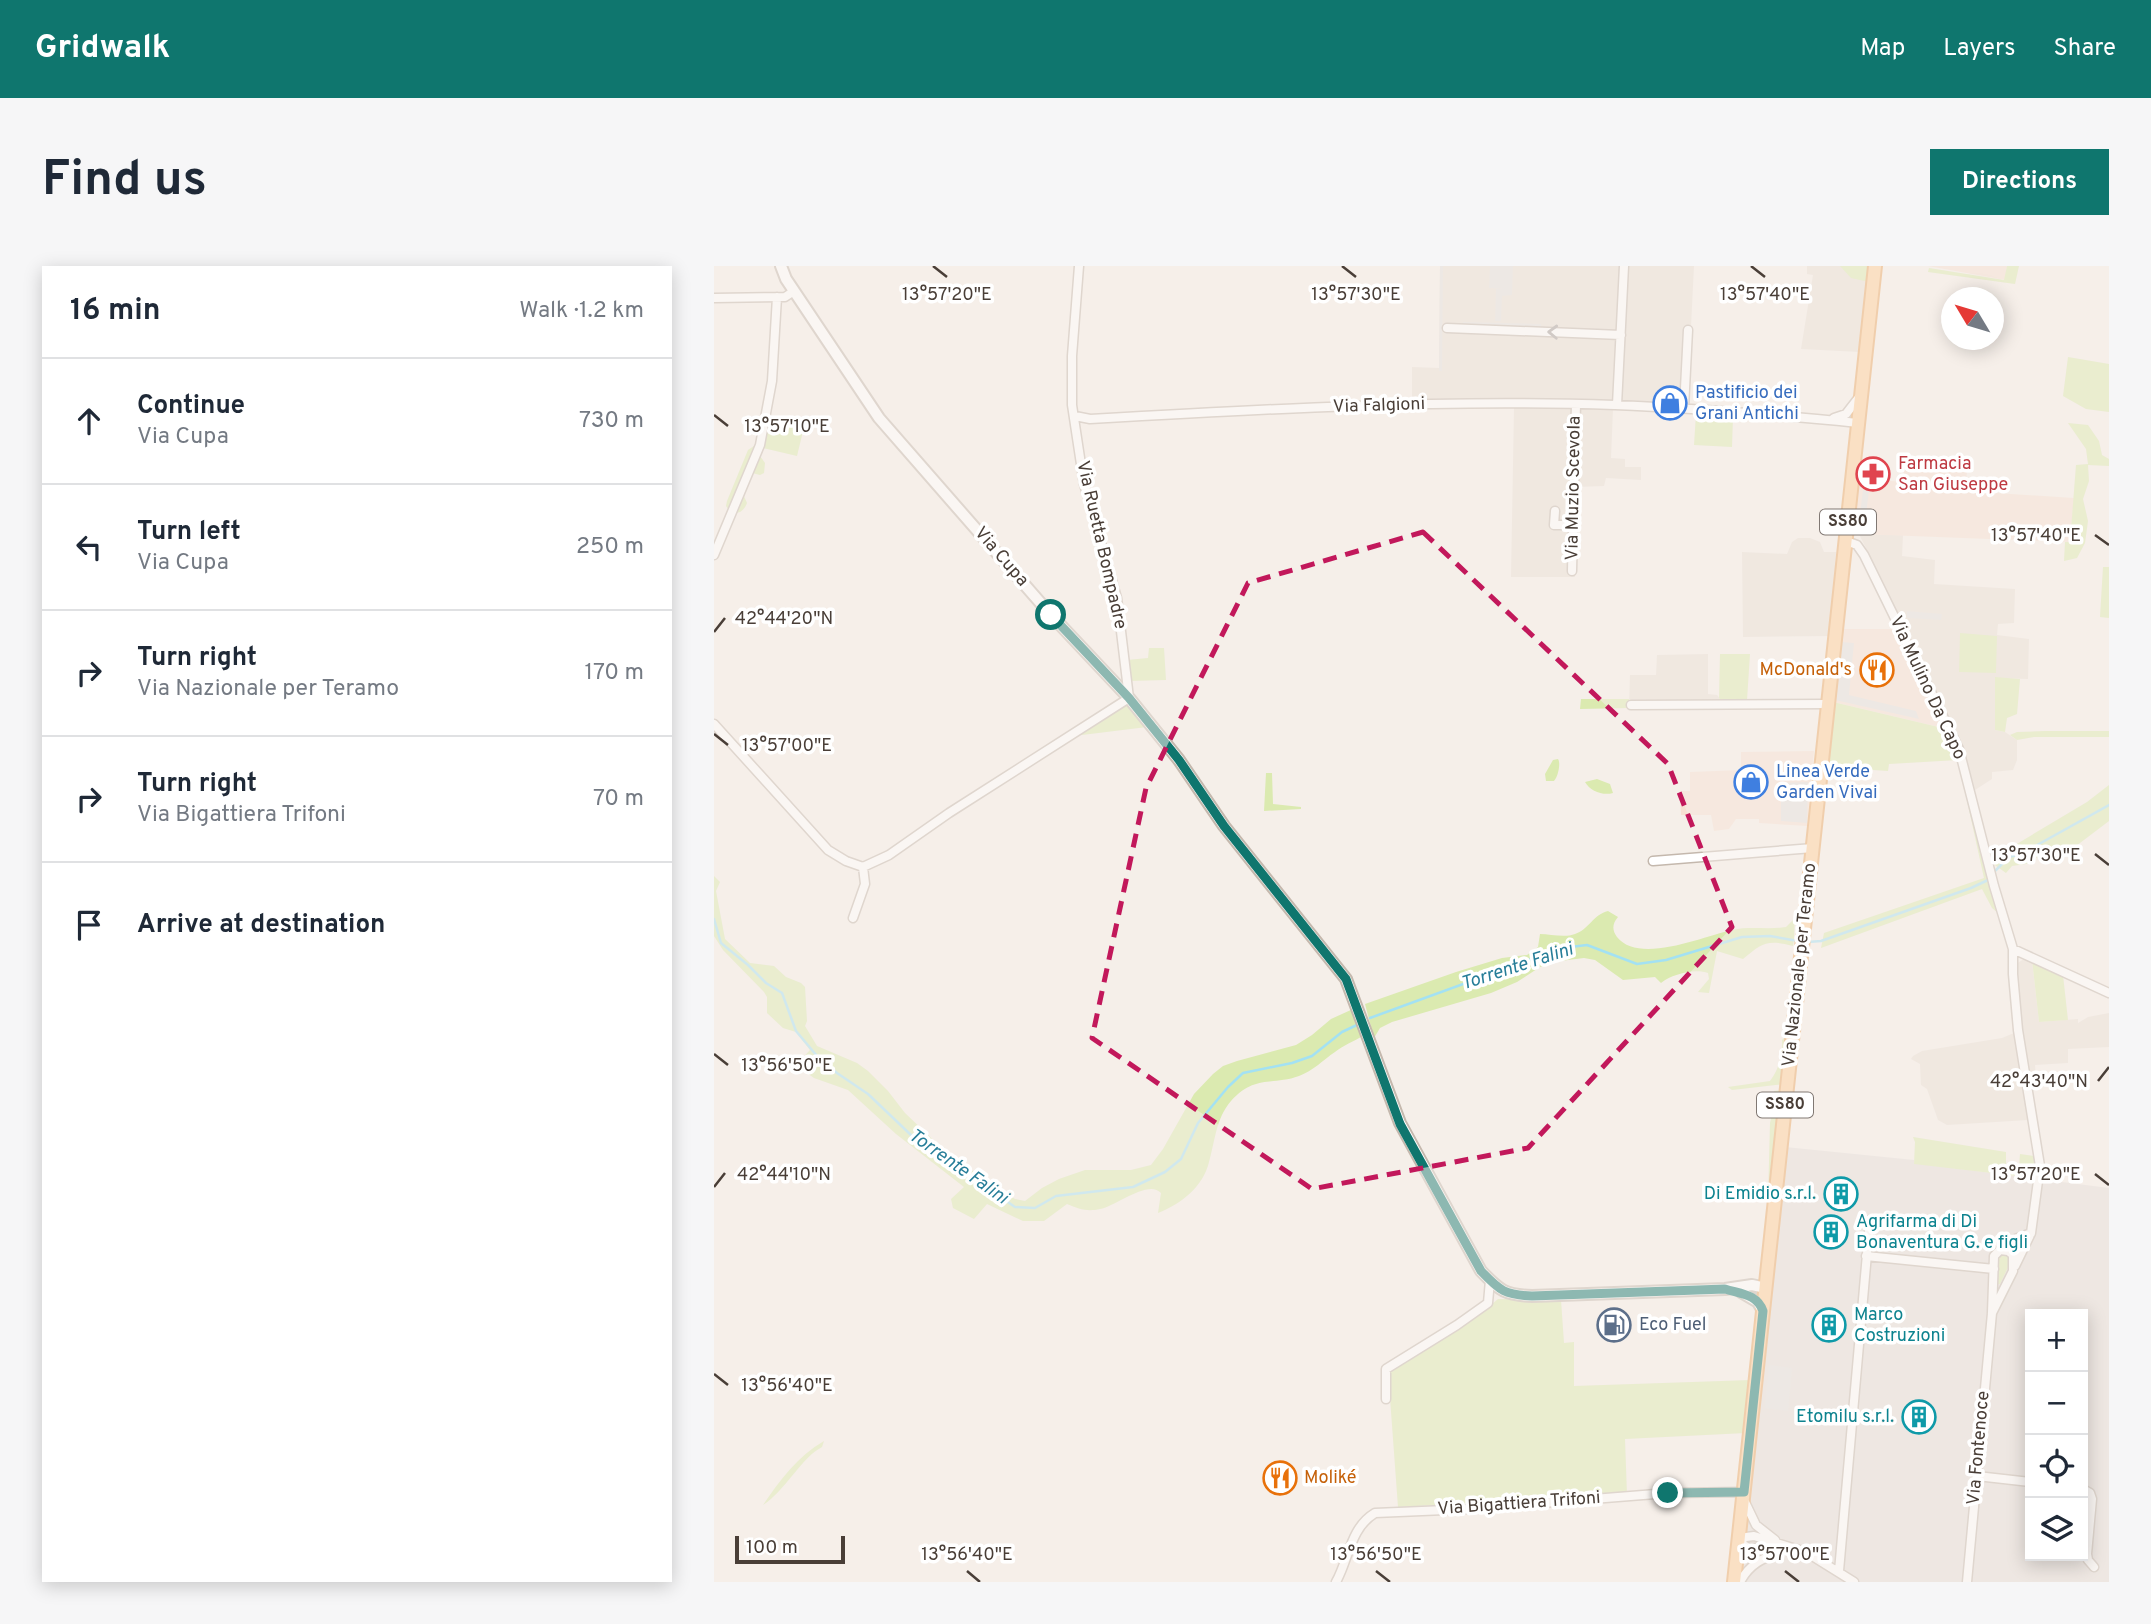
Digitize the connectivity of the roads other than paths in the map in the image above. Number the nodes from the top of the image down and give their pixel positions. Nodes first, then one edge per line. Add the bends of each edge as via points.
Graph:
1 (781, 266) edge
2 (1079, 266) edge
3 (1624, 266) edge
4 (1875, 266) edge
5 (794, 291) junction
6 (777, 297) junction
7 (714, 298) edge
8 (1447, 328) dead end
9 (1688, 330) dead end
10 (1621, 335) junction
11 (1862, 391) junction
12 (1576, 404) junction
13 (1616, 405) junction
14 (1684, 408) junction
15 (1075, 416) junction
16 (1828, 419) junction
17 (1858, 423) junction
18 (1555, 511) dead end
19 (1573, 525) junction
20 (1846, 541) junction
21 (714, 555) edge
22 (1572, 571) dead end
23 (1129, 698) junction
24 (1829, 704) junction
25 (1631, 705) dead end
26 (714, 724) edge
27 (1813, 848) junction
28 (1653, 861) dead end
29 (863, 867) junction
30 (853, 918) dead end
31 (2013, 949) junction
32 (2109, 993) edge
33 (1870, 1220) dead end
34 (2031, 1233) junction
35 (2000, 1250) junction
36 (1866, 1256) junction
37 (1769, 1261) junction
38 (1994, 1269) junction
39 (2012, 1271) junction
40 (1490, 1280) junction
41 (1766, 1288) junction
42 (1742, 1289) junction
43 (1763, 1311) junction
44 (1992, 1313) junction
45 (1387, 1399) dead end
46 (1977, 1476) junction
47 (2025, 1481) edge
48 (2088, 1492) edge
49 (1744, 1495) junction
50 (1738, 1542) junction
51 (1790, 1548) junction
52 (2094, 1567) dead end
53 (1839, 1571) junction
54 (1336, 1582) edge
55 (1734, 1582) edge
56 (1740, 1582) edge
57 (1854, 1582) edge
58 (1967, 1582) edge

1 - 5 street, Via Cupa
2 - 15 street, Via Ruetta Bompadre via 1072,356
3 - 10 street
4 - 11 main road, Via Nazionale per Teramo / SS80
5 - 6 street
5 - 23 street, Via Cupa via 879,418
6 - 7 street
6 - 21 street via 772,381 760,445
10 -> 8 street
9 - 14 street
10 - 13 street
11 - 16 street via 1846,414
11 - 17 main road, Via Nazionale per Teramo / SS80
12 - 13 street, Via Falgioni
12 - 15 street, Via Falgioni
12 - 19 street, Via Muzio Scevola
13 - 14 street, Via Falgioni
14 - 16 street, Via Falgioni
15 - 23 street, Via Ruetta Bompadre via 1084,484 1116,598
16 - 17 street, Via Falgioni
17 - 20 main road, Via Nazionale per Teramo / SS80
18 - 19 street via 1554,525
19 - 22 street, Via Muzio Scevola
20 - 24 main road, Via Nazionale per Teramo / SS80
20 - 31 street, Via Mulino Da Capo via 1857,545 1864,555 1959,749
23 - 29 street via 889,855
23 - 40 street, Via Cupa via 1346,979 1400,1124
24 - 25 street
24 - 27 main road, Via Nazionale per Teramo / SS80
26 - 29 street via 828,850
27 - 28 street, Via Nazionale per Teramo
27 - 37 main road, Via Nazionale per Teramo / SS80
29 - 30 street via 865,884
31 - 32 street
31 - 34 street, Via Fontenoce via 2018,1030 2040,1166
33 - 36 street
34 - 35 street
34 - 39 street, Via Fontenoce
35 - 38 street, Via Fontenoce via 1994,1256
35 - 39 street via 2013,1255
36 - 38 street
36 - 53 street
37 - 41 main road, Via Nazionale per Teramo / SS80
37 - 42 street via 1761,1276
38 - 44 street, Via Fontenoce
39 - 44 street, Via Fontenoce
40 - 42 street, Via Cupa via 1503,1292 1532,1296
40 - 45 street via 1488,1303 1386,1369
41 - 42 street, Via Cupa
41 - 43 main road, Via Nazionale per Teramo / SS80
42 - 43 street
43 - 49 main road, Via Nazionale per Teramo / SS80
44 - 46 street, Via Fontenoce
46 - 47 street
46 - 58 street, Via Fontenoce
48 - 52 street via 2092,1499 2087,1554
49 - 50 main road, Via Nazionale per Teramo / SS80
49 - 51 street via 1756,1525
49 - 54 street, Via Bigattiera Trifoni via 1668,1493 1375,1513 1359,1527
50 - 51 street via 1749,1548
50 - 55 main road, Via Nazionale per Teramo / SS80
51 - 53 street
51 - 56 street via 1758,1561
53 - 57 street

